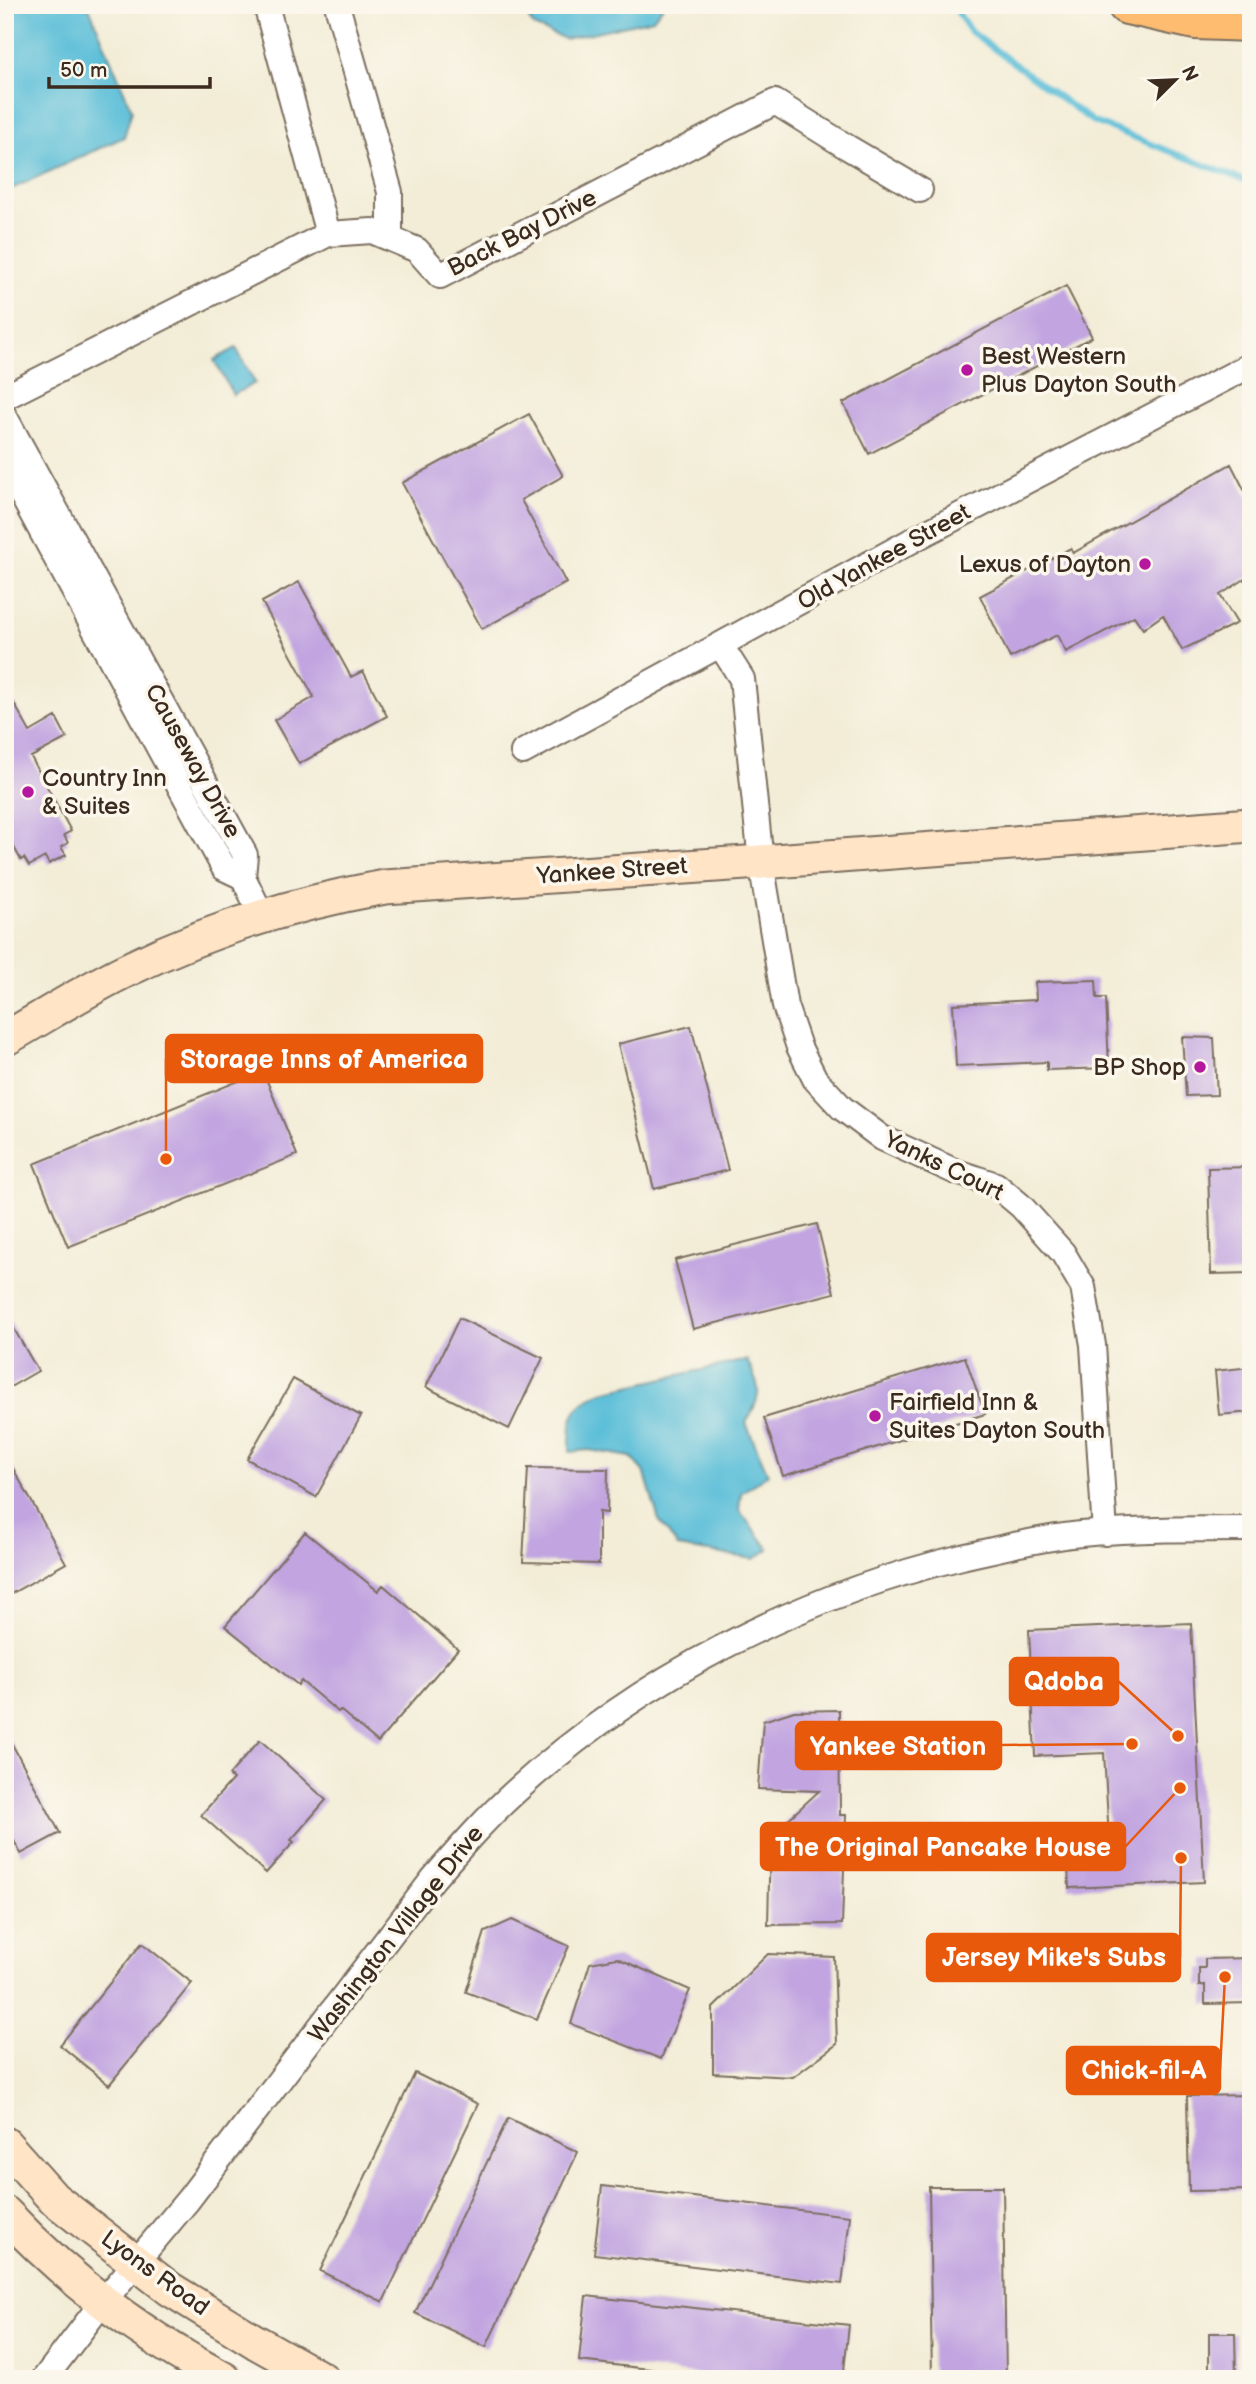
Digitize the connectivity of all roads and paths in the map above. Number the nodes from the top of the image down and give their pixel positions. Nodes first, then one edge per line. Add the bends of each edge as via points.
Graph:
1 (266, 5) edge
2 (337, 5) edge
3 (1127, 5) edge
4 (1251, 22) edge
5 (920, 190) dead end
6 (328, 234) junction
7 (390, 238) junction
8 (1247, 367) dead end
9 (5, 397) edge
10 (8, 427) edge
11 (5, 464) edge
12 (721, 646) junction
13 (121, 653) junction
14 (523, 752) dead end
15 (1251, 825) edge
16 (761, 862) junction
17 (262, 916) junction
18 (5, 1039) edge
19 (1251, 1529) edge
20 (1105, 1533) junction
21 (5, 2144) edge
22 (5, 2213) edge
23 (137, 2263) junction
24 (102, 2303) junction
25 (44, 2379) edge
26 (224, 2379) edge
27 (322, 2379) edge

1 - 6 street
2 - 7 street via 390,191
3 - 4 highway via 1195,20
5 - 7 street, Back Bay Drive via 775,102 440,276 417,250
6 - 7 street, Back Bay Drive via 372,231
6 - 9 street, Back Bay Drive
8 - 12 street, Old Yankee Street via 924,534
10 - 13 street, Causeway Drive
11 - 13 street, Causeway Drive
12 - 14 street, Old Yankee Street
12 - 16 street, Yanks Court via 742,679
13 - 17 street, Causeway Drive via 245,855 243,877
15 - 16 street, Yankee Street
16 - 17 street, Yankee Street via 385,887
16 - 20 street, Yanks Court via 785,1006 815,1079 842,1108 883,1138 996,1185 1045,1230 1083,1287 1093,1345
17 - 18 street, Yankee Street via 130,968
19 - 20 street, Washington Village Drive
20 - 23 street, Washington Village Drive via 1012,1546 932,1564 800,1610 677,1673 562,1751 514,1792 433,1880
21 - 23 street, Lyons Road via 53,2198
22 - 24 street, Lyons Road
23 - 24 street, Washington Village Drive
23 - 27 street, Lyons Road via 170,2289
24 - 25 street, Washington Village Drive
24 - 26 street, Lyons Road

